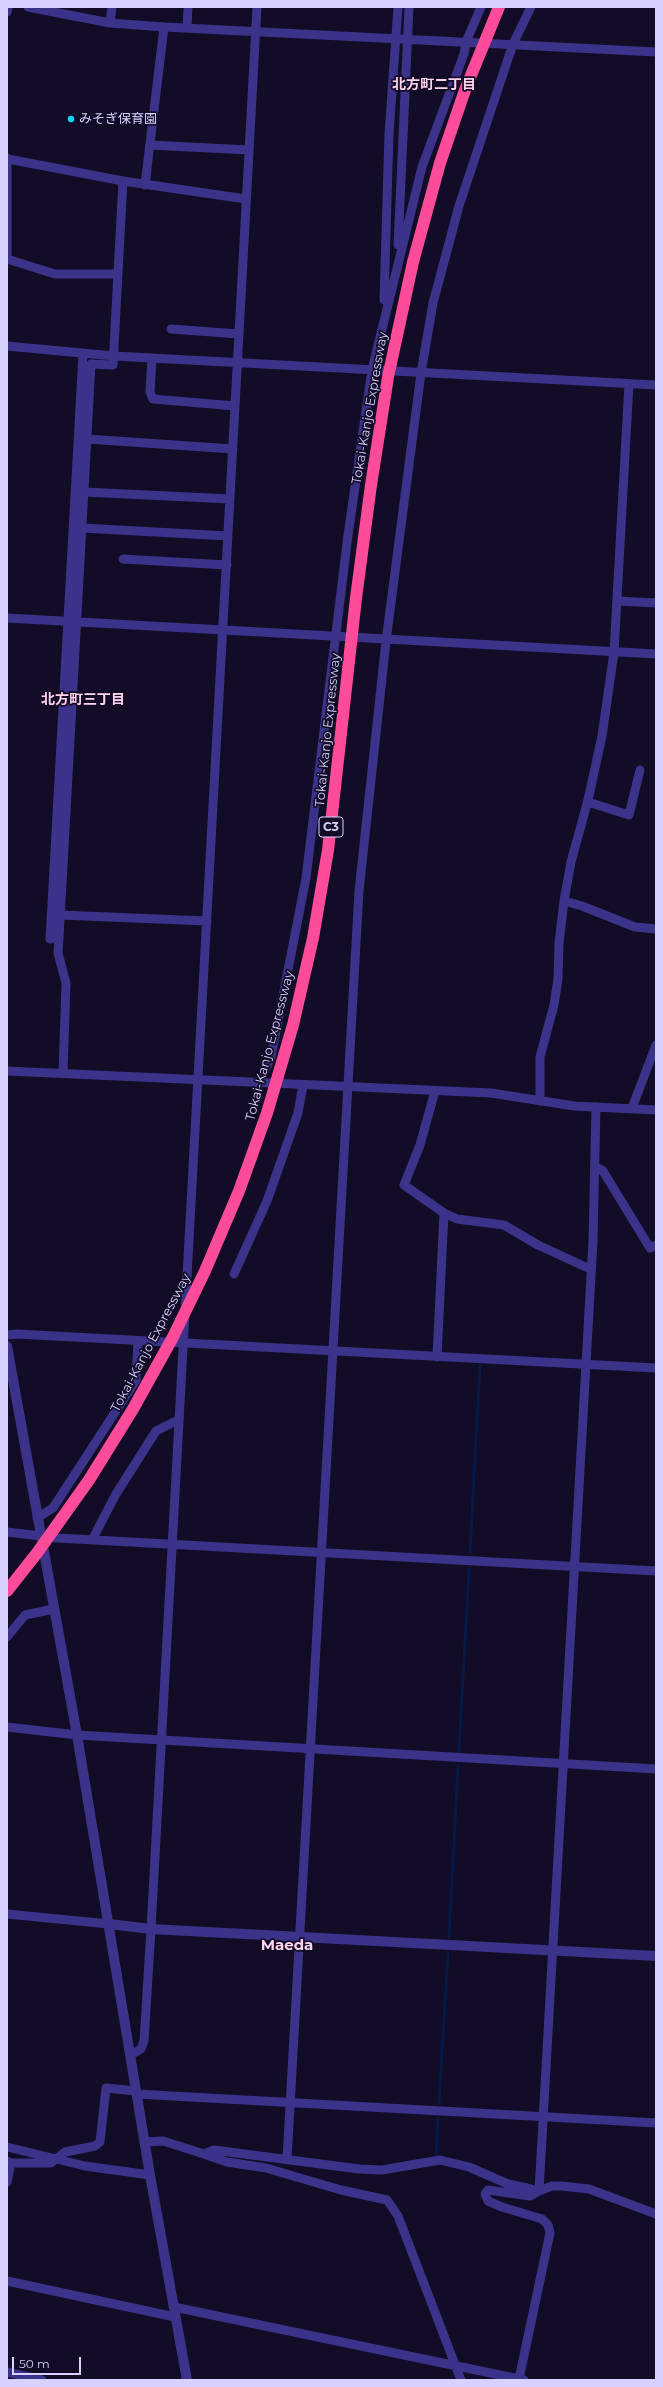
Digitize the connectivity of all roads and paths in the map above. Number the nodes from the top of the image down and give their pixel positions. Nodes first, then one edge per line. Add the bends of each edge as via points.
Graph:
1 (8, 7) edge
2 (28, 7) edge
3 (112, 7) edge
4 (188, 7) edge
5 (257, 7) edge
6 (398, 7) edge
7 (409, 7) edge
8 (482, 7) edge
9 (499, 7) edge
10 (531, 7) edge
11 (38, 8) edge
12 (7, 12) edge
13 (110, 23) junction
14 (164, 27) junction
15 (186, 28) junction
16 (256, 32) junction
17 (396, 40) junction
18 (408, 40) junction
19 (466, 42) junction
20 (513, 44) junction
21 (656, 52) edge
22 (150, 145) junction
23 (249, 150) junction
24 (8, 159) edge
25 (123, 182) junction
26 (145, 185) junction
27 (7, 192) edge
28 (246, 199) junction
29 (7, 259) edge
30 (397, 263) junction
31 (118, 274) junction
32 (383, 321) junction
33 (171, 329) dead end
34 (239, 334) junction
35 (7, 346) edge
36 (83, 354) junction
37 (114, 356) junction
38 (152, 358) junction
39 (238, 362) junction
40 (372, 370) junction
41 (421, 373) junction
42 (629, 384) junction
43 (656, 386) edge
44 (235, 406) junction
45 (87, 439) junction
46 (233, 449) junction
47 (84, 492) junction
48 (230, 499) junction
49 (82, 528) junction
50 (228, 536) junction
51 (123, 559) dead end
52 (227, 565) junction
53 (617, 601) junction
54 (656, 603) edge
55 (7, 618) edge
56 (68, 622) junction
57 (77, 622) junction
58 (223, 630) junction
59 (337, 637) junction
60 (386, 641) junction
61 (614, 652) junction
62 (656, 654) edge
63 (640, 770) dead end
64 (588, 802) junction
65 (564, 901) junction
66 (60, 915) junction
67 (206, 921) junction
68 (656, 929) edge
69 (59, 937) junction
70 (656, 1045) edge
71 (7, 1071) edge
72 (62, 1073) junction
73 (197, 1079) junction
74 (259, 1083) junction
75 (303, 1085) junction
76 (349, 1086) junction
77 (434, 1091) junction
78 (540, 1101) junction
79 (596, 1107) junction
80 (632, 1108) junction
81 (656, 1110) edge
82 (596, 1167) junction
83 (444, 1213) junction
84 (656, 1245) edge
85 (590, 1269) junction
86 (234, 1274) dead end
87 (7, 1335) edge
88 (138, 1341) junction
89 (182, 1344) junction
90 (7, 1346) edge
91 (334, 1352) junction
92 (437, 1357) junction
93 (585, 1363) junction
94 (656, 1368) edge
95 (178, 1420) junction
96 (37, 1518) junction
97 (7, 1532) edge
98 (40, 1536) junction
99 (92, 1540) junction
100 (171, 1544) junction
101 (322, 1553) junction
102 (573, 1566) junction
103 (656, 1571) edge
104 (7, 1591) edge
105 (54, 1609) junction
106 (7, 1637) edge
107 (7, 1727) edge
108 (77, 1736) junction
109 (161, 1740) junction
110 (312, 1750) junction
111 (563, 1765) junction
112 (656, 1769) edge
113 (7, 1914) edge
114 (109, 1924) junction
115 (151, 1929) junction
116 (301, 1937) junction
117 (553, 1951) junction
118 (656, 1956) edge
119 (131, 2055) junction
120 (136, 2092) junction
121 (291, 2102) junction
122 (543, 2117) junction
123 (656, 2123) edge
124 (145, 2142) junction
125 (7, 2147) edge
126 (204, 2154) junction
127 (59, 2158) junction
128 (288, 2159) junction
129 (9, 2162) edge
130 (150, 2175) junction
131 (7, 2182) edge
132 (539, 2191) junction
133 (656, 2214) edge
134 (7, 2281) edge
135 (174, 2312) junction
136 (456, 2365) junction
137 (7, 2372) edge
138 (521, 2379) edge
139 (42, 2380) edge
140 (187, 2380) edge
141 (461, 2380) edge

1 - 12 street
2 - 11 street
3 - 13 street
4 - 15 street
5 - 16 street
6 - 17 street
7 - 18 street
8 - 19 street
9 - 104 highway, Tokai-Kanjo Expressway / C3, bridge via 465,90 440,163 413,262 388,377 361,560 328,850 313,938 293,1025 267,1113 239,1191 173,1337 89,1480
10 - 20 street
11 - 13 street
13 - 14 street
14 - 15 street
14 - 22 street
15 - 16 street
16 - 17 street
16 - 23 street
17 - 18 street
17 - 32 street via 389,134
18 - 19 street
18 - 30 street
19 - 20 street
19 - 30 street via 464,54 422,168
20 - 21 street
20 - 41 street via 458,206 433,303
22 - 23 street
22 - 26 street
23 - 28 street
24 - 25 street
24 - 27 street
25 - 26 street
25 - 31 street
26 - 28 street
27 - 29 street
28 - 34 street
29 - 31 street via 55,274
30 - 32 street
31 - 37 street
32 - 40 street
33 - 34 street
34 - 39 street
35 - 36 street
36 - 37 street
36 - 56 street
37 - 38 street
37 - 45 street via 113,365 91,364
38 - 39 street
38 - 44 street via 150,392 153,399
39 - 40 street
39 - 44 street
40 - 41 street
40 - 59 street via 348,535
41 - 42 street
41 - 60 street
42 - 43 street
42 - 53 street
44 - 46 street
45 - 46 street
45 - 47 street
46 - 48 street
47 - 48 street
47 - 49 street
48 - 50 street
49 - 50 street
49 - 57 street
50 - 52 street
51 - 52 street
52 - 58 street
53 - 54 street
53 - 61 street
55 - 56 street
56 - 57 street
56 - 69 street via 50,938
57 - 58 street
57 - 66 street
58 - 59 street
58 - 67 street
59 - 60 street
59 - 74 street via 306,878 271,1057
60 - 61 street
60 - 76 street via 359,891
61 - 62 street
61 - 64 street via 602,736
63 - 64 street via 629,815
64 - 65 street via 571,862
65 - 68 street via 635,927
65 - 78 street via 559,943 558,986 540,1057
66 - 67 street
66 - 69 street
67 - 73 street
69 - 72 street via 58,953 66,983
70 - 80 street
71 - 72 street
72 - 73 street
73 - 74 street
73 - 89 street
74 - 75 street
75 - 76 street
75 - 86 street via 298,1113 267,1201
76 - 77 street
76 - 91 street
77 - 78 street via 491,1093
77 - 83 street via 420,1145 404,1185
78 - 79 street
79 - 80 street
79 - 82 street
80 - 81 street
82 - 84 street via 603,1170 650,1248
82 - 85 street
83 - 85 street via 457,1219 504,1225 538,1245
83 - 92 street
85 - 93 street
87 - 88 street
88 - 89 street
88 - 96 street via 136,1380 54,1508
89 - 91 street
89 - 95 street
90 - 96 street
91 - 92 street
91 - 101 street
92 - 93 street
93 - 94 street
93 - 102 street
95 - 99 street via 156,1431 116,1494
95 - 100 street
96 - 98 street
97 - 98 street
98 - 99 street
98 - 105 street
99 - 100 street
100 - 101 street
100 - 109 street
101 - 102 street
101 - 110 street
102 - 103 street
102 - 111 street
105 - 106 street via 25,1615
105 - 108 street
107 - 108 street
108 - 109 street
108 - 114 street
109 - 110 street
109 - 115 street
110 - 111 street
110 - 116 street
111 - 112 street
111 - 117 street
113 - 114 street
114 - 115 street
114 - 119 street
115 - 116 street
115 - 119 street via 144,2041 141,2049
116 - 117 street
116 - 121 street
117 - 118 street
117 - 122 street
119 - 120 street
120 - 121 street
120 - 124 street
120 - 127 street via 106,2088 100,2142 95,2146 65,2152
121 - 122 street
121 - 128 street
122 - 123 street
122 - 132 street
124 - 126 street via 163,2142
124 - 130 street
125 - 127 street
126 - 128 street via 214,2150
126 - 136 street via 227,2162 266,2168 341,2190 387,2200 398,2216
127 - 129 street via 51,2163
127 - 130 street via 111,2171
128 - 132 street via 382,2170 440,2160 469,2167 508,2184
129 - 131 street
130 - 135 street
132 - 133 street via 552,2186 589,2189
132 - 138 street via 530,2196 488,2190 485,2194 488,2201 502,2208 542,2219 548,2225 550,2233
134 - 135 street
135 - 136 street
135 - 140 street
136 - 138 street
136 - 141 street
137 - 139 street

